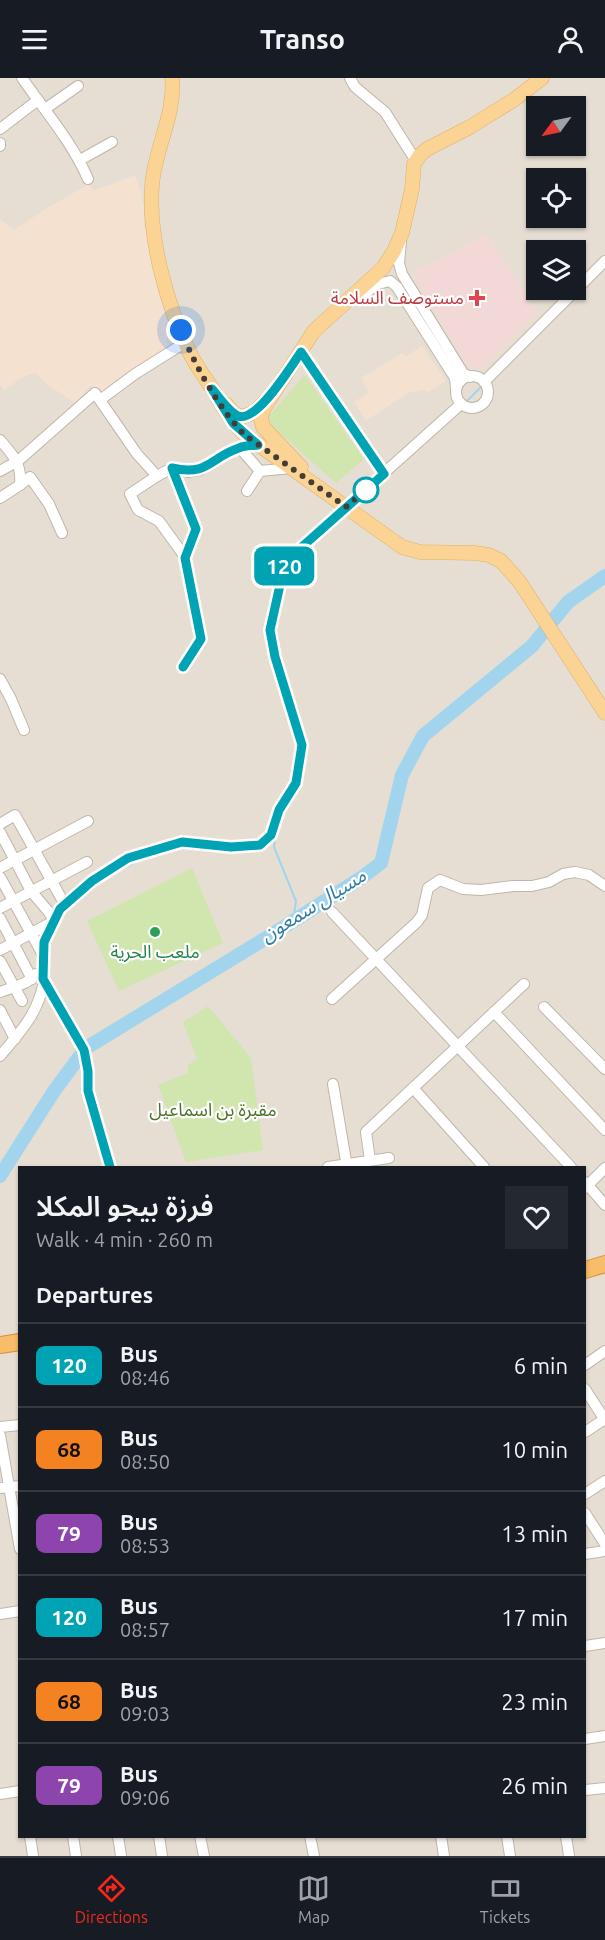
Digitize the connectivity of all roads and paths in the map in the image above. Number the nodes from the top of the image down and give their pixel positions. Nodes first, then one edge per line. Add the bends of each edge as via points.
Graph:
1 (22, 78) edge
2 (172, 78) edge
3 (350, 78) edge
4 (542, 78) edge
5 (78, 86) dead end
6 (41, 105) junction
7 (0, 129) edge
8 (112, 142) dead end
9 (80, 160) junction
10 (416, 161) junction
11 (88, 179) dead end
12 (402, 233) junction
13 (605, 261) edge
14 (329, 317) junction
15 (186, 342) junction
16 (301, 352) junction
17 (471, 376) junction
18 (484, 382) junction
19 (281, 383) junction
20 (212, 389) junction
21 (456, 389) junction
22 (100, 400) junction
23 (461, 404) junction
24 (0, 440) edge
25 (258, 445) junction
26 (239, 447) junction
27 (18, 461) junction
28 (172, 468) junction
29 (291, 468) junction
30 (0, 471) edge
31 (260, 471) junction
32 (384, 474) junction
33 (157, 476) junction
34 (20, 485) junction
35 (247, 491) dead end
36 (327, 494) junction
37 (0, 498) edge
38 (346, 507) junction
39 (62, 533) dead end
40 (185, 558) junction
41 (183, 667) dead end
42 (0, 679) edge
43 (605, 713) edge
44 (24, 730) dead end
45 (88, 821) dead end
46 (0, 824) edge
47 (0, 832) edge
48 (34, 850) junction
49 (15, 860) junction
50 (87, 862) dead end
51 (0, 868) edge
52 (0, 877) edge
53 (51, 881) junction
54 (605, 886) edge
55 (32, 891) junction
56 (14, 901) junction
57 (65, 905) junction
58 (0, 908) edge
59 (332, 912) dead end
60 (0, 918) edge
61 (54, 921) junction
62 (31, 934) junction
63 (14, 943) junction
64 (0, 950) edge
65 (376, 959) junction
66 (0, 960) edge
67 (44, 961) junction
68 (32, 979) junction
69 (44, 981) junction
70 (524, 984) dead end
71 (15, 987) junction
72 (0, 993) edge
73 (332, 999) dead end
74 (22, 1001) dead end
75 (544, 1007) dead end
76 (0, 1010) edge
77 (494, 1012) junction
78 (15, 1039) junction
79 (458, 1046) junction
80 (0, 1056) edge
81 (605, 1069) edge
82 (333, 1084) dead end
83 (413, 1088) junction
84 (605, 1130) edge
85 (389, 1158) dead end
86 (370, 1161) junction
87 (347, 1165) edge
88 (110, 1166) edge
89 (483, 1166) edge
90 (570, 1166) edge
91 (605, 1168) edge
92 (586, 1185) edge
93 (605, 1205) edge
94 (605, 1264) edge
95 (586, 1270) edge
96 (605, 1274) edge
97 (586, 1279) edge
98 (18, 1342) edge
99 (0, 1345) edge
100 (18, 1348) edge
101 (0, 1350) edge
102 (605, 1351) edge
103 (586, 1364) edge
104 (586, 1390) edge
105 (605, 1419) edge
106 (18, 1425) edge
107 (0, 1427) edge
108 (586, 1431) edge
109 (0, 1435) edge
110 (605, 1480) edge
111 (10, 1487) edge
112 (586, 1493) edge
113 (586, 1515) edge
114 (18, 1537) edge
115 (605, 1544) edge
116 (605, 1551) edge
117 (586, 1554) edge
118 (18, 1611) edge
119 (0, 1614) edge
120 (605, 1643) edge
121 (586, 1646) edge
122 (605, 1736) edge
123 (586, 1739) edge
124 (605, 1788) edge
125 (586, 1790) edge
126 (18, 1791) edge
127 (0, 1794) edge
128 (30, 1838) edge
129 (73, 1838) edge
130 (118, 1838) edge
131 (159, 1838) edge
132 (200, 1838) edge
133 (310, 1838) edge
134 (441, 1838) edge
135 (507, 1838) edge
136 (566, 1838) edge
137 (33, 1856) edge
138 (76, 1856) edge
139 (121, 1856) edge
140 (162, 1856) edge
141 (204, 1856) edge
142 (314, 1856) edge
143 (444, 1856) edge
144 (510, 1856) edge
145 (569, 1856) edge

1 - 6 street
2 - 15 main road via 167,119 154,164 151,213 156,251
3 - 10 street via 385,112
4 - 10 main road via 506,105 427,149
5 - 6 street
6 - 7 street
6 - 9 street
8 - 9 street
9 - 11 street
10 - 12 main road
12 - 14 main road via 383,268
12 - 17 street via 402,274 463,373
13 - 18 street
14 - 16 main road
14 - 21 street via 378,284 390,281 455,378
15 - 20 main road
15 - 22 street
16 - 19 main road
16 - 32 street
17 - 18 street
17 - 21 street
18 - 23 street via 488,392 485,402 476,408
19 - 20 main road via 255,412 242,417
19 - 36 main road via 264,408 263,427
20 - 25 main road via 233,423
21 - 23 street
22 - 27 street via 95,393
22 - 33 street
23 - 32 street
24 - 27 street
25 - 26 street
25 - 29 main road
26 - 28 street via 200,470
26 - 31 street
27 - 30 street
27 - 34 street
28 - 33 street
28 - 40 street via 196,529
29 - 31 street
29 - 36 main road
31 - 35 street
32 - 38 street
33 - 40 street via 130,494 138,510 159,521
34 - 37 street
34 - 39 street via 30,477 49,504
36 - 38 main road
38 - 43 main road via 402,547 420,552 475,553 501,561 519,581
38 - 57 street via 286,561 275,600 270,630 275,657 302,745 296,783 279,810 271,835 260,845 231,847 182,842 128,858 92,881
40 - 41 street via 201,639
42 - 44 street
45 - 48 street
46 - 48 street via 15,815
47 - 49 street
48 - 49 street
48 - 53 street
49 - 51 street
49 - 55 street
50 - 53 street
52 - 56 street
53 - 55 street
53 - 57 street
54 - 65 street via 589,875 575,872 532,886 481,890 463,890 440,880 428,888 417,922
55 - 56 street
55 - 61 street
56 - 58 street
56 - 62 street
57 - 61 street
59 - 65 street
60 - 63 street
61 - 62 street
61 - 67 street via 44,942
62 - 63 street
62 - 67 street
63 - 64 street
63 - 68 street
65 - 73 street
65 - 79 street
66 - 71 street
67 - 68 street
67 - 69 street
68 - 71 street
69 - 78 street via 34,1014
69 - 88 street via 84,1050 88,1091
70 - 77 street
71 - 72 street
71 - 74 street
75 - 81 street
76 - 78 street
77 - 79 street
77 - 84 street
78 - 80 street
79 - 83 street
79 - 90 street
82 - 87 street
83 - 86 street via 366,1132
83 - 89 street
85 - 86 street
86 - 87 street
91 - 92 street
92 - 93 street
94 - 95 highway
96 - 97 highway
98 - 99 highway
100 - 101 highway
102 - 103 street
104 - 105 street
105 - 108 street
106 - 107 street
109 - 111 street
110 - 112 street
111 - 114 street
113 - 115 street
116 - 117 street
118 - 119 street
120 - 121 street
122 - 123 street
124 - 125 street
126 - 127 street
128 - 137 street
129 - 138 street
130 - 139 street
131 - 140 street
132 - 141 street
133 - 142 street
134 - 143 street
135 - 144 street
136 - 145 street

